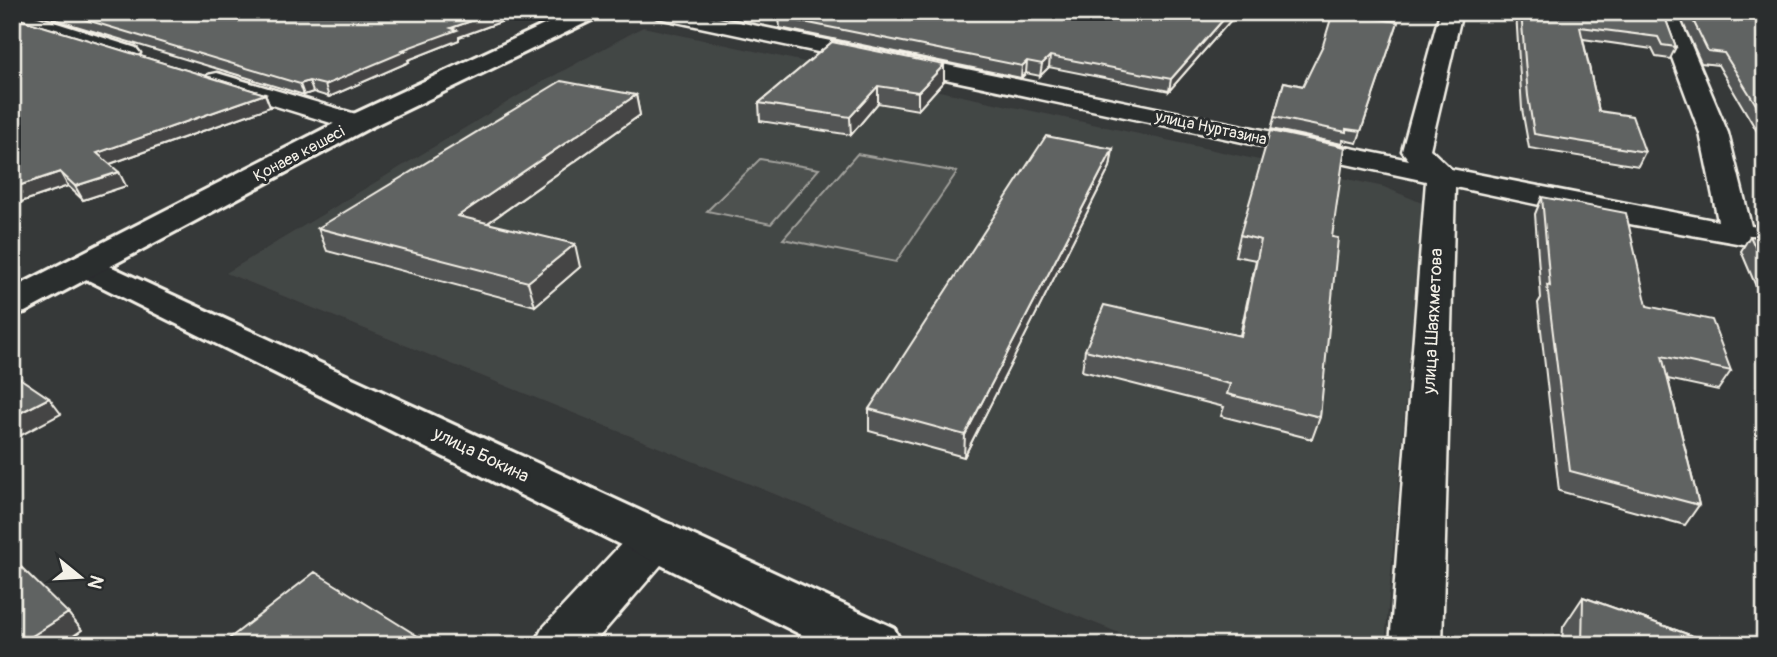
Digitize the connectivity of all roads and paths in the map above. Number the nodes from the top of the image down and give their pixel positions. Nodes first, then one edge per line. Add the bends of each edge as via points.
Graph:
1 (21, 12) edge
2 (590, 12) edge
3 (658, 12) edge
4 (1451, 12) edge
5 (1666, 12) edge
6 (12, 15) edge
7 (146, 58) edge
8 (198, 74) edge
9 (357, 123) junction
10 (1441, 176) junction
11 (1737, 234) junction
12 (1765, 238) edge
13 (86, 266) junction
14 (12, 304) edge
15 (656, 538) junction
16 (560, 645) edge
17 (875, 645) edge
18 (1416, 645) edge

1 - 6 street
2 - 9 street, Қонаев көшесі
3 - 10 street, улица Нуртазина
4 - 10 street via 1416,150
5 - 11 street via 1714,133
6 - 7 street
8 - 9 street
9 - 13 street, Қонаев көшесі
10 - 11 street, улица Нуртазина
10 - 18 street, улица Шаяхметова
11 - 12 street, улица Нуртазина
13 - 14 street, Қонаев көшесі
13 - 15 street, улица Бокина
15 - 16 street
15 - 17 street, улица Бокина

